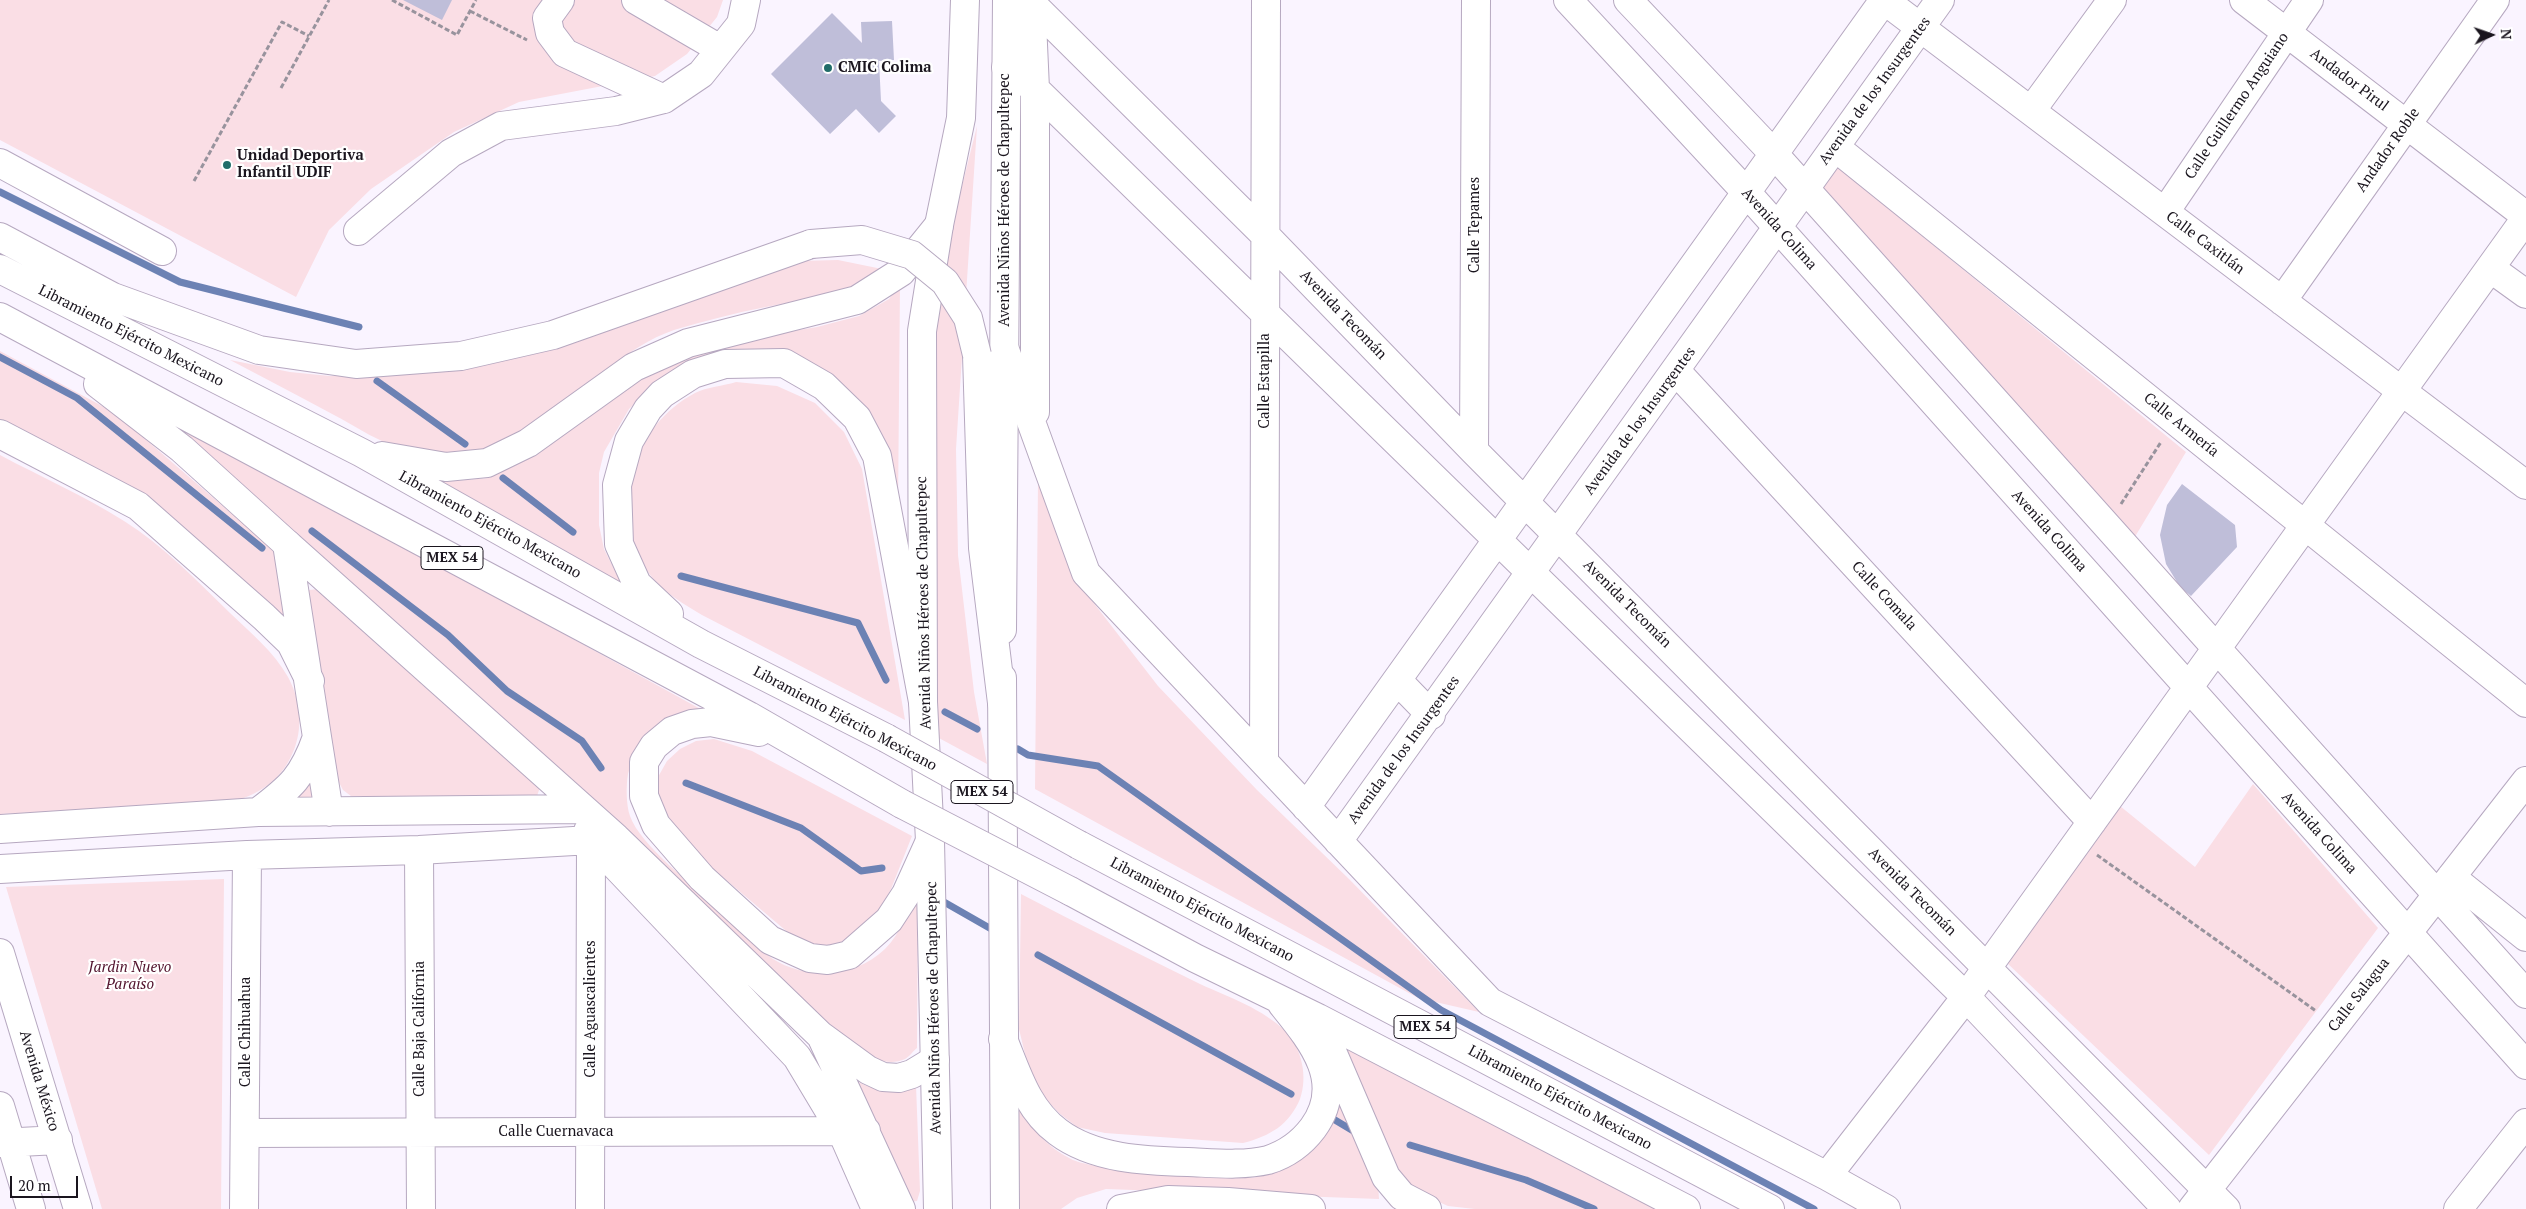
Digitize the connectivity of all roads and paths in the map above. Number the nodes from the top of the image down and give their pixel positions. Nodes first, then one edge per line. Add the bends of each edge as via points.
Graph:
1 (329, 0) edge
2 (392, 0) edge
3 (476, 0) edge
4 (560, 0) edge
5 (636, 0) edge
6 (746, 0) edge
7 (1266, 0) edge
8 (1476, 0) edge
9 (1568, 0) edge
10 (1628, 0) edge
11 (1884, 0) edge
12 (1940, 0) edge
13 (2112, 0) edge
14 (2244, 0) edge
15 (2309, 0) edge
16 (2495, 0) edge
17 (1024, 1) edge
18 (961, 4) edge
19 (470, 11) junction
20 (1921, 28) junction
21 (550, 33) junction
22 (2287, 33) junction
23 (309, 36) junction
24 (720, 49) junction
25 (1006, 67) junction
26 (281, 88) dead end
27 (1035, 89) junction
28 (664, 99) junction
29 (2031, 111) junction
30 (2407, 124) junction
31 (1836, 147) junction
32 (1774, 154) junction
33 (0, 162) edge
34 (194, 181) dead end
35 (1805, 190) junction
36 (1746, 192) junction
37 (2165, 212) junction
38 (2526, 217) edge
39 (939, 224) junction
40 (1778, 228) junction
41 (358, 231) dead end
42 (1265, 235) junction
43 (0, 237) edge
44 (162, 251) dead end
45 (0, 262) edge
46 (2490, 268) junction
47 (0, 269) edge
48 (33, 286) junction
49 (2526, 294) edge
50 (2282, 300) junction
51 (1265, 312) junction
52 (0, 317) edge
53 (40, 338) junction
54 (1004, 347) junction
55 (1676, 371) junction
56 (2402, 391) junction
57 (2175, 421) junction
58 (1035, 431) junction
59 (0, 434) edge
60 (1474, 451) junction
61 (362, 453) junction
62 (2526, 485) edge
63 (1524, 501) junction
64 (2106, 526) junction
65 (2306, 526) junction
66 (1558, 535) junction
67 (1497, 541) junction
68 (287, 544) junction
69 (1532, 572) junction
70 (701, 644) junction
71 (2216, 647) junction
72 (310, 681) junction
73 (1398, 681) junction
74 (2189, 687) junction
75 (923, 702) junction
76 (1002, 703) junction
77 (2526, 703) edge
78 (1431, 715) junction
79 (317, 737) junction
80 (790, 740) junction
81 (1264, 762) junction
82 (2526, 781) edge
83 (1306, 807) junction
84 (583, 809) junction
85 (258, 812) junction
86 (329, 812) junction
87 (0, 829) edge
88 (2085, 831) junction
89 (591, 840) junction
90 (930, 841) junction
91 (1338, 841) junction
92 (419, 850) junction
93 (247, 855) junction
94 (0, 869) edge
95 (2444, 886) junction
96 (2407, 933) junction
97 (2526, 936) edge
98 (0, 952) edge
99 (1986, 967) junction
100 (2526, 994) edge
101 (1277, 997) junction
102 (1966, 998) junction
103 (1318, 1018) junction
104 (2336, 1025) junction
105 (820, 1034) junction
106 (1002, 1039) junction
107 (935, 1060) junction
108 (2526, 1065) edge
109 (0, 1106) edge
110 (2526, 1123) edge
111 (420, 1132) junction
112 (590, 1132) junction
113 (854, 1132) junction
114 (245, 1133) junction
115 (58, 1140) junction
116 (6, 1143) edge
117 (1827, 1176) junction
118 (2199, 1199) edge
119 (1228, 1205) edge
120 (31, 1209) edge
121 (78, 1209) edge
122 (244, 1209) edge
123 (421, 1209) edge
124 (590, 1209) edge
125 (876, 1209) edge
126 (901, 1209) edge
127 (938, 1209) edge
128 (1005, 1209) edge
129 (1121, 1209) edge
130 (1311, 1209) edge
131 (1427, 1209) edge
132 (1686, 1209) edge
133 (1770, 1209) edge
134 (1886, 1209) edge
135 (2167, 1209) edge
136 (2226, 1209) edge
137 (2458, 1209) edge

1 - 23 path
2 - 19 path via 457,35
3 - 19 path
4 - 21 main road via 547,18
5 - 24 main road
6 - 24 main road via 741,24
7 - 42 main road, Calle Estapilla
8 - 60 main road, Calle Tepames
9 - 36 main road, Avenida Colima
10 - 32 main road
11 - 20 main road, Calle Caxitlán
11 - 32 main road
12 - 20 main road, Avenida de los Insurgentes
13 - 29 main road
14 - 22 main road, Andador Pirul
15 - 22 main road, Calle Guillermo Anguiano
16 - 30 main road, Andador Roble
17 - 25 main road, Avenida Niños Héroes de Chapultepec
17 - 27 main road
17 - 42 main road, Avenida Tecomán
18 - 39 main road, Avenida Niños Héroes de Chapultepec via 961,118
19 - 21 path via 534,44
20 - 29 main road, Calle Caxitlán
20 - 31 main road, Avenida de los Insurgentes
21 - 28 main road via 565,53
22 - 30 main road, Andador Pirul
22 - 37 main road, Calle Guillermo Anguiano
23 - 26 path
23 - 34 path via 282,22
24 - 28 main road via 701,74
25 - 27 main road
25 - 54 main road, Avenida Niños Héroes de Chapultepec
27 - 51 main road
27 - 58 main road
28 - 41 main road via 616,111 501,126 452,153
29 - 37 main road, Calle Caxitlán
30 - 38 main road, Andador Pirul
30 - 50 main road, Andador Roble
31 - 35 main road, Avenida de los Insurgentes
31 - 57 main road, Calle Armería
32 - 35 main road
32 - 36 main road
33 - 44 main road
35 - 40 main road, Avenida de los Insurgentes
35 - 64 main road
36 - 40 main road, Avenida Colima
36 - 63 main road
37 - 50 main road, Calle Caxitlán
38 - 46 main road
39 - 61 main road via 901,272 857,300 688,343 634,367 528,443 488,463 446,467
39 - 75 main road, Avenida Niños Héroes de Chapultepec via 922,331
40 - 55 main road, Avenida de los Insurgentes
40 - 74 main road, Avenida Colima
42 - 51 main road, Calle Estapilla
42 - 60 main road, Avenida Tecomán
43 - 76 main road, bridge via 113,297 259,350 356,364 461,356 553,335 811,244 862,240 912,255 945,282 968,318 977,356 983,548
45 - 48 main road
46 - 49 main road
46 - 56 main road
47 - 48 main road, Libramiento Ejército Mexicano / MEX 54
48 - 61 main road, Libramiento Ejército Mexicano / MEX 54
50 - 56 main road, Calle Caxitlán
51 - 67 main road
51 - 81 main road, Calle Estapilla
52 - 53 main road, MEX 54
53 - 68 main road via 182,449
53 - 80 main road, MEX 54
54 - 58 main road
54 - 76 main road, Avenida Niños Héroes de Chapultepec
55 - 66 main road, Avenida de los Insurgentes
55 - 88 main road, Calle Comala
56 - 62 main road, Calle Caxitlán
56 - 65 main road
57 - 64 path
57 - 65 main road, Calle Armería
58 - 81 main road via 1086,573
59 - 72 main road via 138,506 292,643
60 - 63 main road, Avenida Tecomán
61 - 70 main road, Libramiento Ejército Mexicano / MEX 54
63 - 66 main road, Avenida Tecomán
63 - 67 main road
64 - 71 main road
65 - 71 main road
65 - 77 main road, Calle Armería
66 - 69 main road, Avenida de los Insurgentes
66 - 99 main road, Avenida Tecomán
67 - 69 main road
67 - 73 main road
68 - 72 main road
68 - 84 main road
69 - 78 main road, Avenida de los Insurgentes
69 - 102 main road
70 - 75 main road via 637,584 618,544 617,485 629,441 648,409 662,394 693,374 725,364 784,363 824,386 844,405 857,418 877,456
70 - 133 main road, Libramiento Ejército Mexicano / MEX 54, bridge via 886,738 1079,845
71 - 74 main road
71 - 95 main road
72 - 79 main road
73 - 78 main road
73 - 83 main road
74 - 88 main road
74 - 96 main road, Avenida Colima
75 - 90 main road, Avenida Niños Héroes de Chapultepec
76 - 106 main road, Avenida Niños Héroes de Chapultepec
78 - 91 main road, Avenida de los Insurgentes
79 - 85 main road via 308,762 291,787
79 - 86 main road
80 - 90 main road via 719,723 692,724 672,730 654,746 644,762 644,796 656,825 702,878 770,940 810,958 828,960 849,955 889,920 906,894
80 - 101 main road, MEX 54, bridge via 902,804
81 - 83 main road
82 - 95 main road, Calle Salagua
83 - 91 main road
84 - 86 main road
84 - 89 main road, Calle Aguascalientes
84 - 105 main road
85 - 86 main road
85 - 87 main road
88 - 99 main road
88 - 104 path
89 - 92 main road
89 - 112 main road, Calle Aguascalientes
89 - 113 main road via 792,1050
90 - 107 main road, Avenida Niños Héroes de Chapultepec
91 - 117 main road via 1490,1002
92 - 93 main road
92 - 111 main road, Calle Baja California
93 - 94 main road
93 - 114 main road, Calle Chihuahua
95 - 96 main road, Calle Salagua
95 - 97 main road
95 - 100 main road
96 - 104 main road, Calle Salagua
96 - 108 main road, Avenida Colima
98 - 115 main road, Avenida México
99 - 102 main road
99 - 118 main road, Avenida Tecomán
101 - 103 main road, MEX 54
101 - 106 main road via 1317,1052 1327,1084 1326,1102 1318,1122 1305,1139 1288,1152 1267,1160 1237,1163 1161,1161 1105,1154 1078,1144 1040,1116 1027,1098
102 - 117 main road
102 - 135 main road
103 - 131 main road via 1386,1177 1402,1196
103 - 132 main road, MEX 54
104 - 118 main road, Calle Salagua
105 - 107 main road via 868,1070 883,1077 899,1078 912,1074
105 - 113 main road
106 - 128 main road, Avenida Niños Héroes de Chapultepec
107 - 127 main road, Avenida Niños Héroes de Chapultepec
109 - 116 main road
110 - 137 main road
111 - 112 main road, Calle Cuernavaca
111 - 114 main road, Calle Cuernavaca
111 - 123 main road, Calle Baja California
112 - 113 main road, Calle Cuernavaca
112 - 124 main road, Calle Aguascalientes
113 - 125 main road
113 - 126 main road
114 - 122 main road, Calle Chihuahua
115 - 116 main road
115 - 121 main road, Avenida México
116 - 120 main road
117 - 134 main road
118 - 136 main road, Avenida Tecomán
119 - 129 main road via 1168,1200
119 - 130 main road

